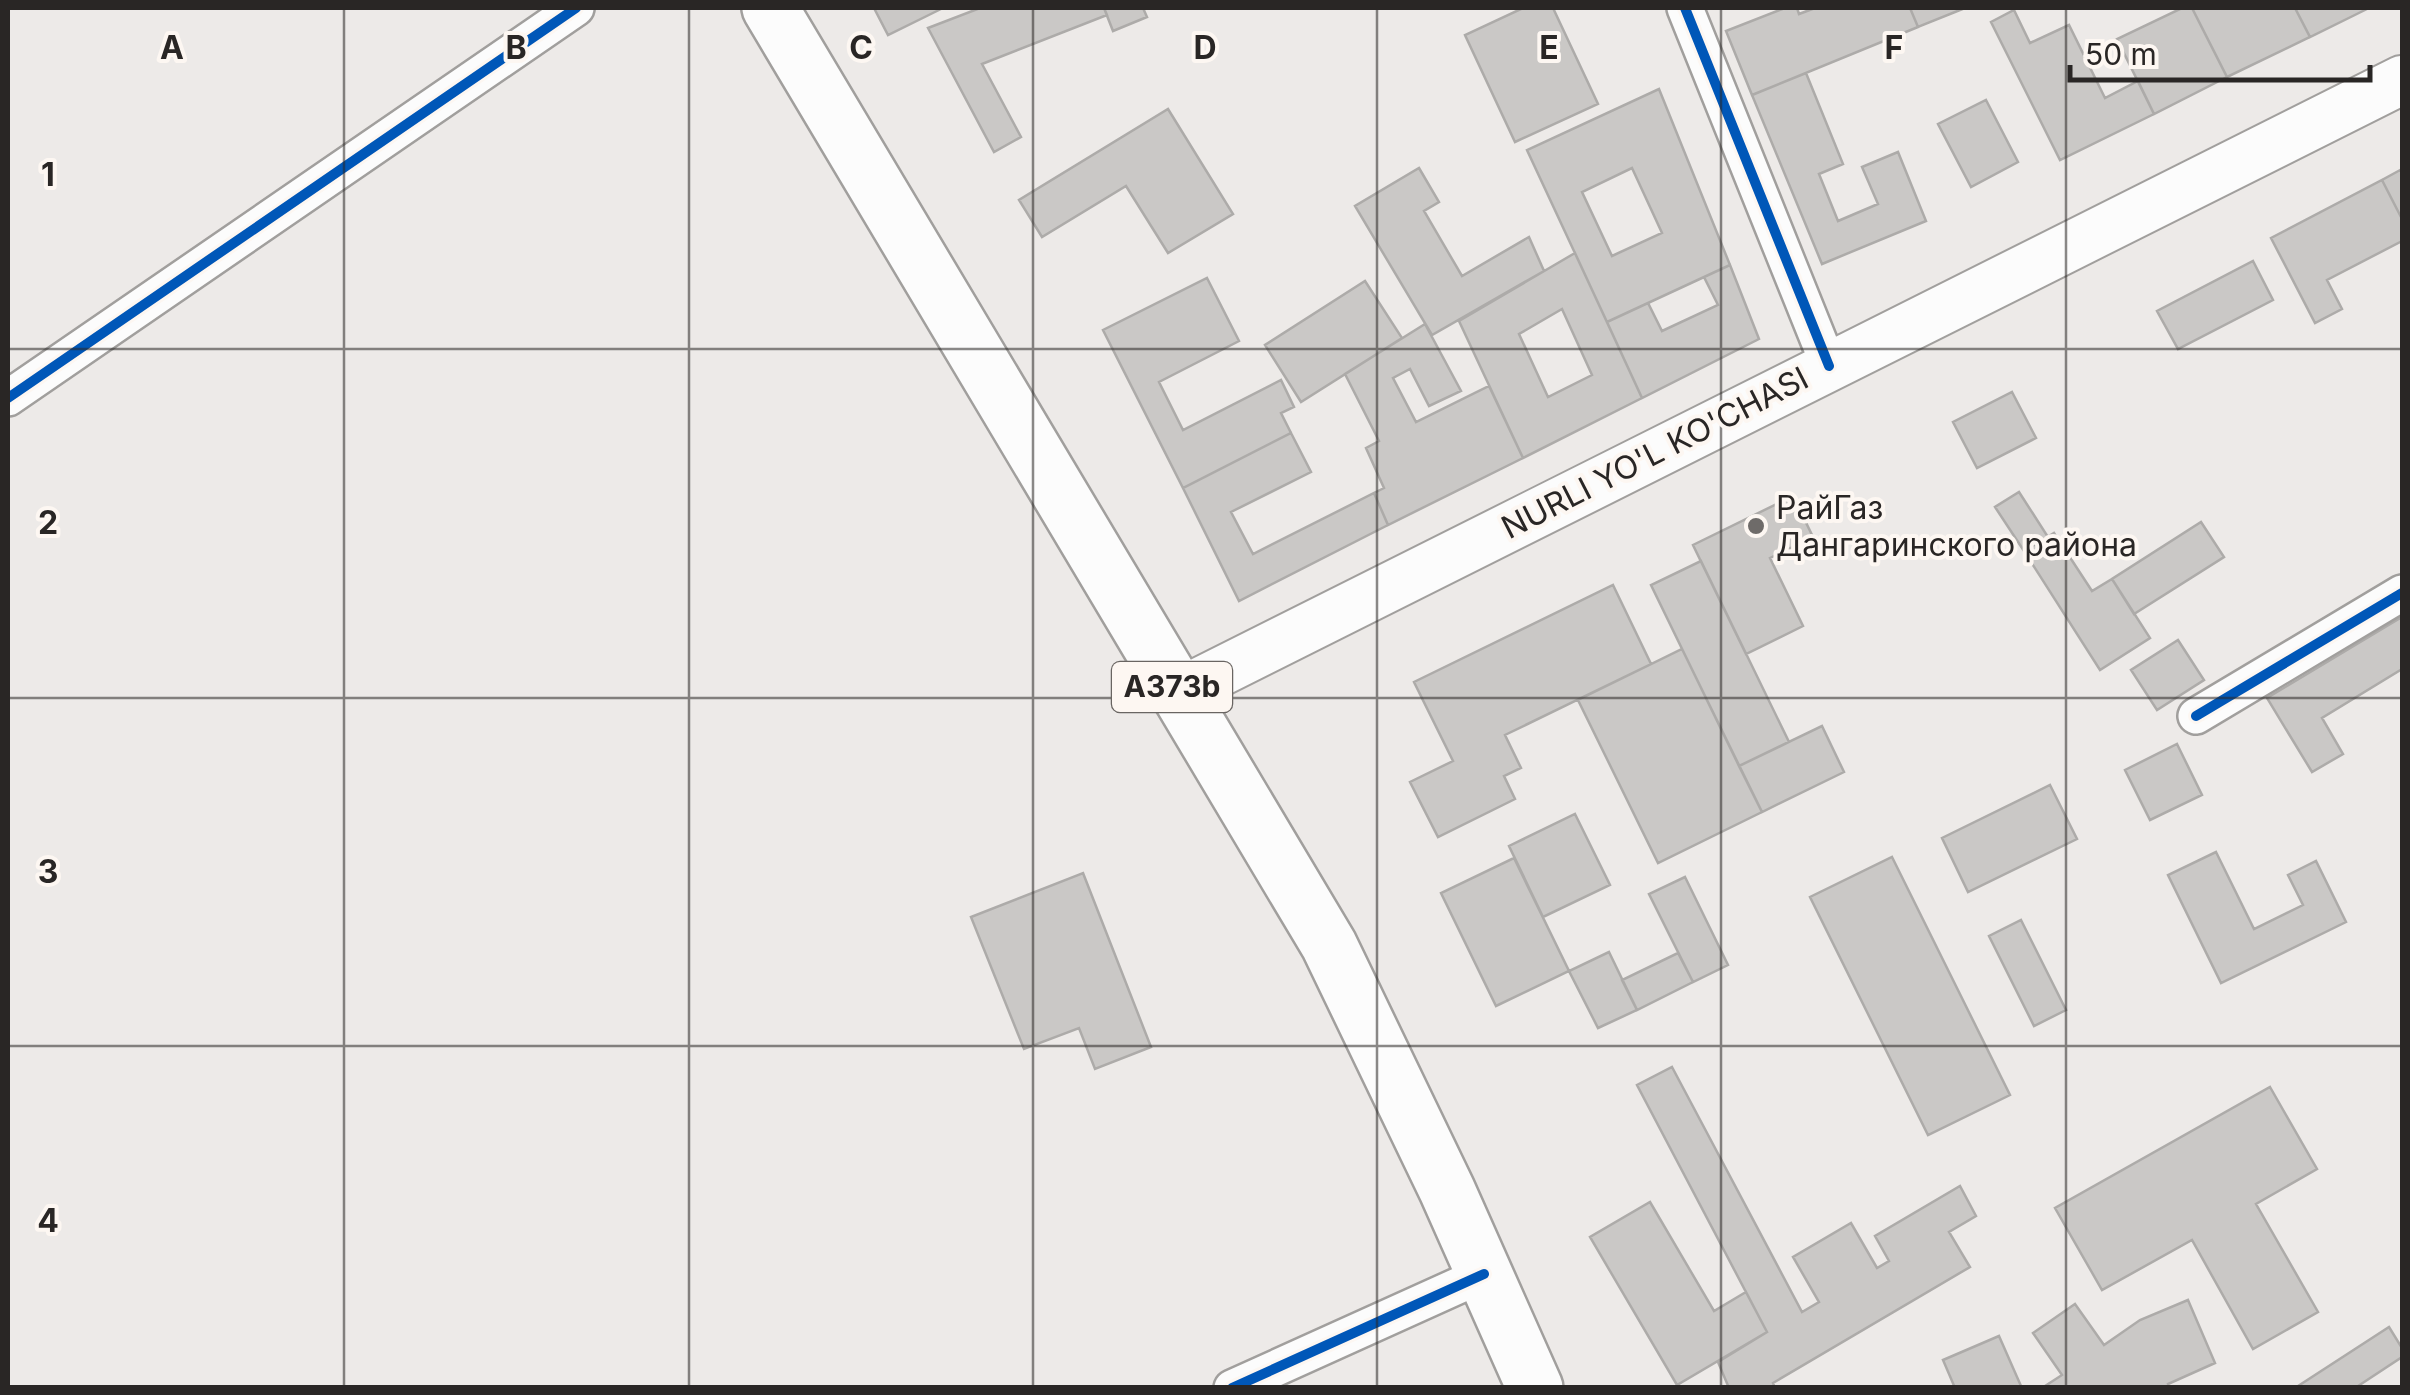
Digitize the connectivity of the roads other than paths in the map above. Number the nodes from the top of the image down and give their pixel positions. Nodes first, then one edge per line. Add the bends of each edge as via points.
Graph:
1 (576, 8) edge
2 (770, 8) edge
3 (1685, 8) edge
4 (2402, 80) edge
5 (1829, 366) junction
6 (8, 398) edge
7 (2402, 592) edge
8 (1176, 694) junction
9 (2196, 716) dead end
10 (1484, 1274) junction
11 (1232, 1388) edge
12 (1535, 1388) edge

1 - 6 street
2 - 8 highway, A373b
3 - 5 street
4 - 5 main road, NURLI YO'L KO'CHASI
5 - 8 main road, NURLI YO'L KO'CHASI
7 - 9 street
8 - 10 highway, A373b via 1329,945
10 - 11 street
10 - 12 highway, A373b

